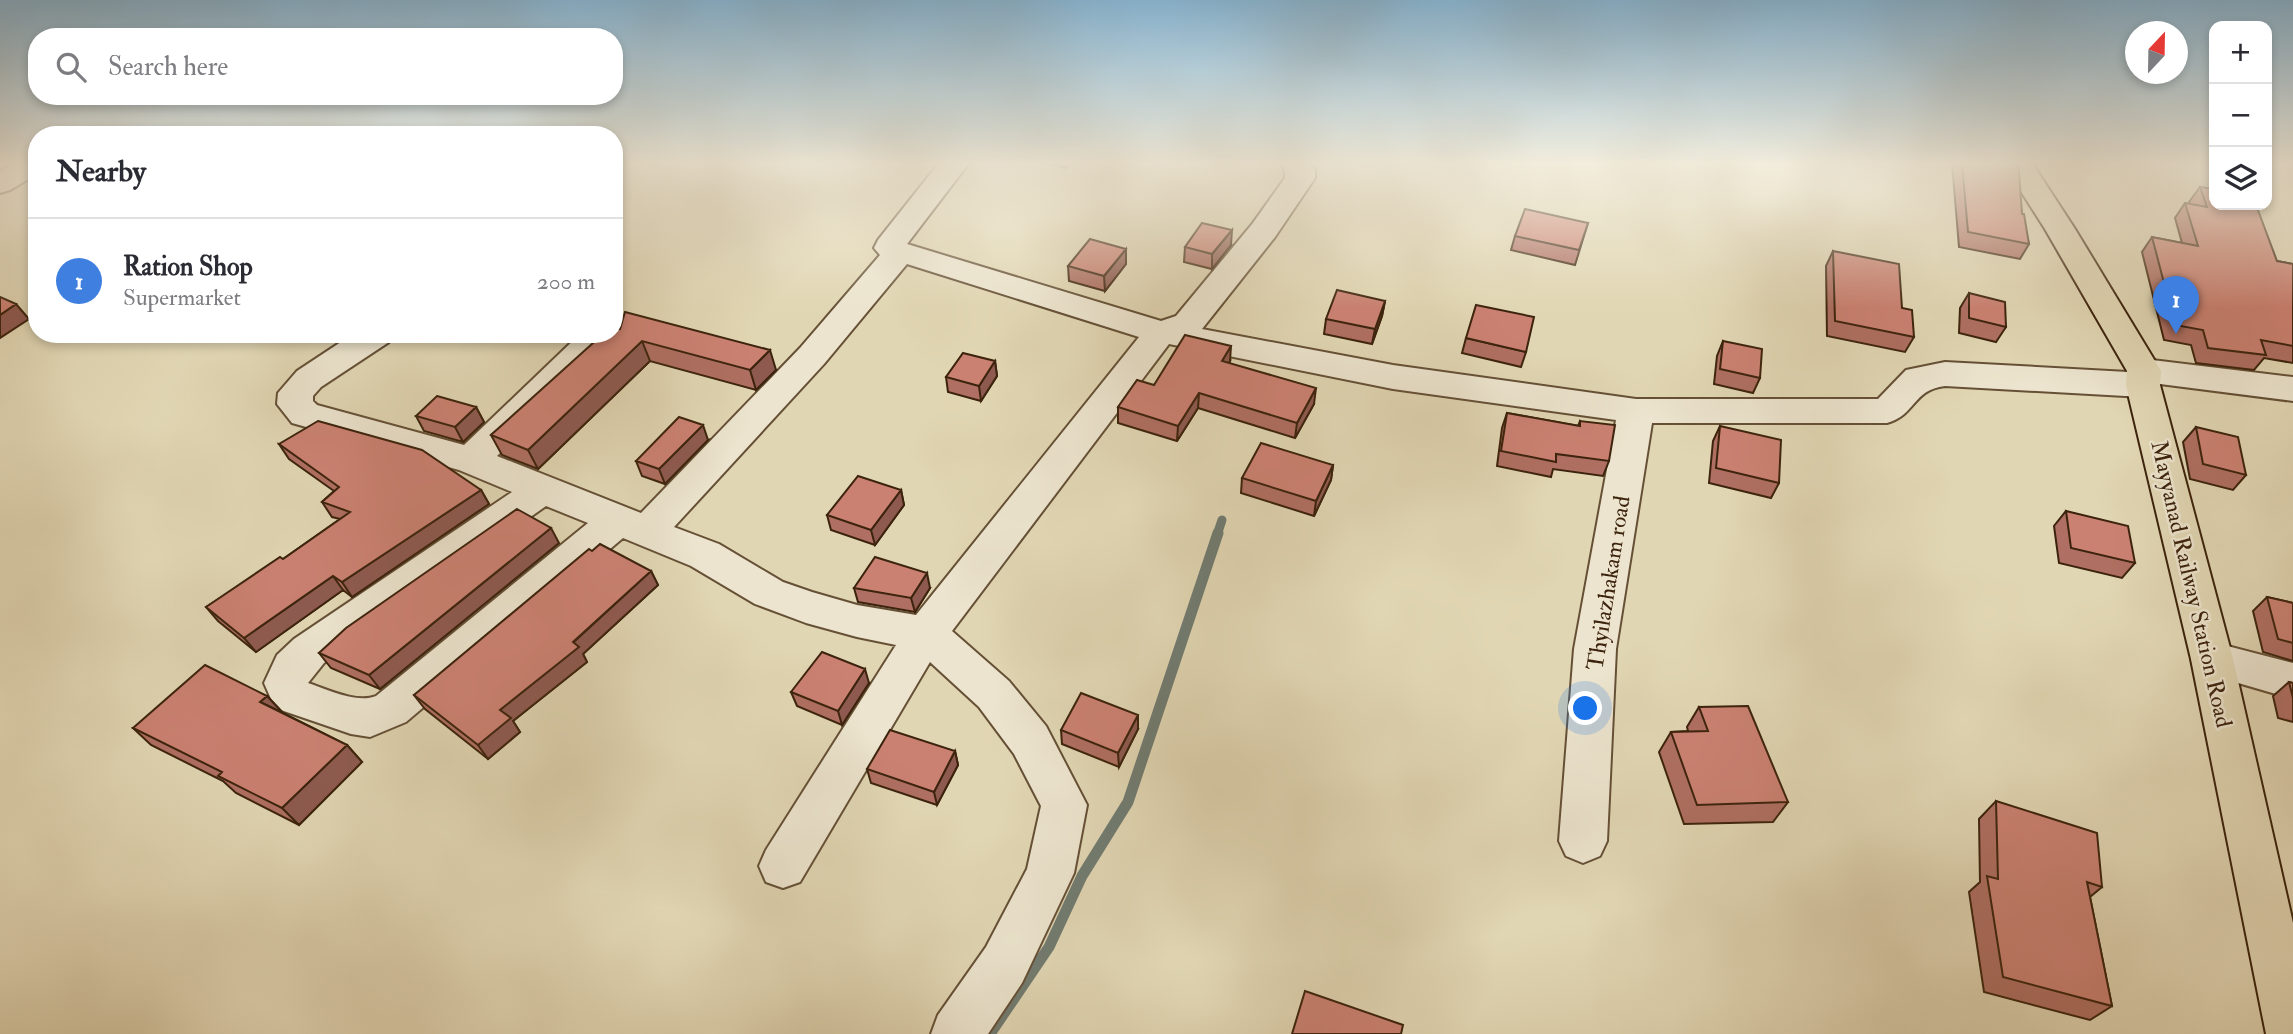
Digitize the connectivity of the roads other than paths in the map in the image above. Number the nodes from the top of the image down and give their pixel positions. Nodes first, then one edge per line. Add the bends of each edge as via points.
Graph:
1 (917, 211) edge
2 (1277, 211) edge
3 (2048, 211) edge
4 (900, 252) junction
5 (1161, 332) junction
6 (363, 343) edge
7 (591, 343) edge
8 (2144, 378) junction
9 (2293, 389) edge
10 (1636, 411) junction
11 (471, 460) junction
12 (542, 489) junction
13 (632, 526) junction
14 (926, 633) junction
15 (2212, 659) junction
16 (2293, 681) edge
17 (1583, 841) dead end
18 (783, 866) dead end
19 (957, 1034) edge
20 (2292, 1034) edge

1 - 4 street via 893,240 890,248
2 - 5 street via 1188,324
3 - 8 main road, Mayyanad Railway Station Road
4 - 5 street
4 - 13 street via 812,356
5 - 10 street via 1393,377
5 - 14 street
6 - 11 street via 309,379 296,393 295,404 305,414
7 - 11 street
8 - 9 street
8 - 10 street via 1937,374 1918,378 1887,411
8 - 15 main road, Mayyanad Railway Station Road
10 - 17 street, Thyilazhakam road via 1595,649
11 - 12 street
12 - 13 street
12 - 13 street via 309,651 292,667 286,683 290,695 370,718 391,709
13 - 14 street via 705,555 769,593 806,607
14 - 18 street
14 - 19 street via 994,694 1030,740 1064,805 1050,873 1004,965
15 - 16 street
15 - 20 main road, Mayyanad Railway Station Road

